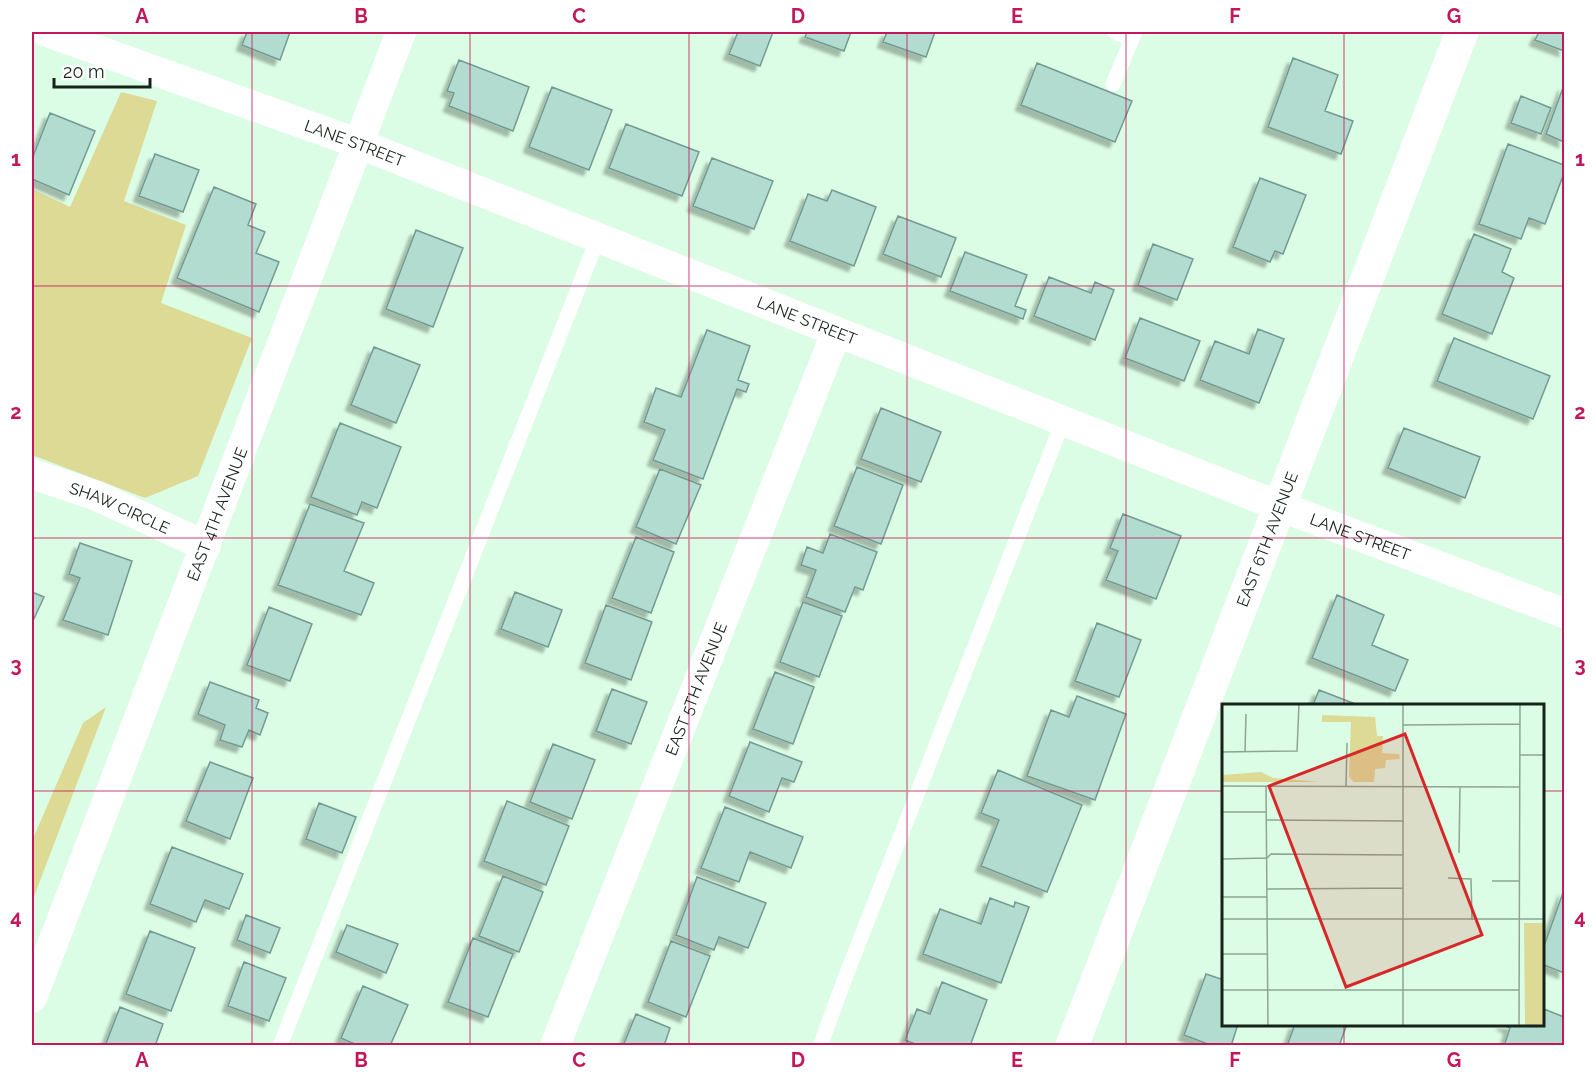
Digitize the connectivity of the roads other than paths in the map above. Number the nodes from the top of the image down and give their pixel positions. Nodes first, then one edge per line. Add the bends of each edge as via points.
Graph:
1 (47, 32) edge
2 (401, 32) edge
3 (1115, 32) edge
4 (1462, 32) edge
5 (1134, 35) edge
6 (1113, 84) dead end
7 (357, 143) junction
8 (598, 238) junction
9 (836, 333) junction
10 (1063, 421) junction
11 (32, 474) edge
12 (1279, 506) junction
13 (206, 546) junction
14 (1564, 613) edge
15 (32, 998) edge
16 (280, 1046) edge
17 (555, 1046) edge
18 (820, 1046) edge
19 (1072, 1046) edge

1 - 7 street, LANE STREET
2 - 7 street, EAST 4TH AVENUE
3 - 5 lane
4 - 12 street, EAST 6TH AVENUE
5 - 6 lane
7 - 8 street, LANE STREET
7 - 13 street, EAST 4TH AVENUE
8 - 9 street, LANE STREET
8 - 16 lane
9 - 10 street, LANE STREET
9 - 17 street, EAST 5TH AVENUE
10 - 12 street, LANE STREET
10 - 18 lane
11 - 13 street, SHAW CIRCLE via 97,496
12 - 14 street, LANE STREET
12 - 19 street, EAST 6TH AVENUE
13 - 15 street, EAST 4TH AVENUE

